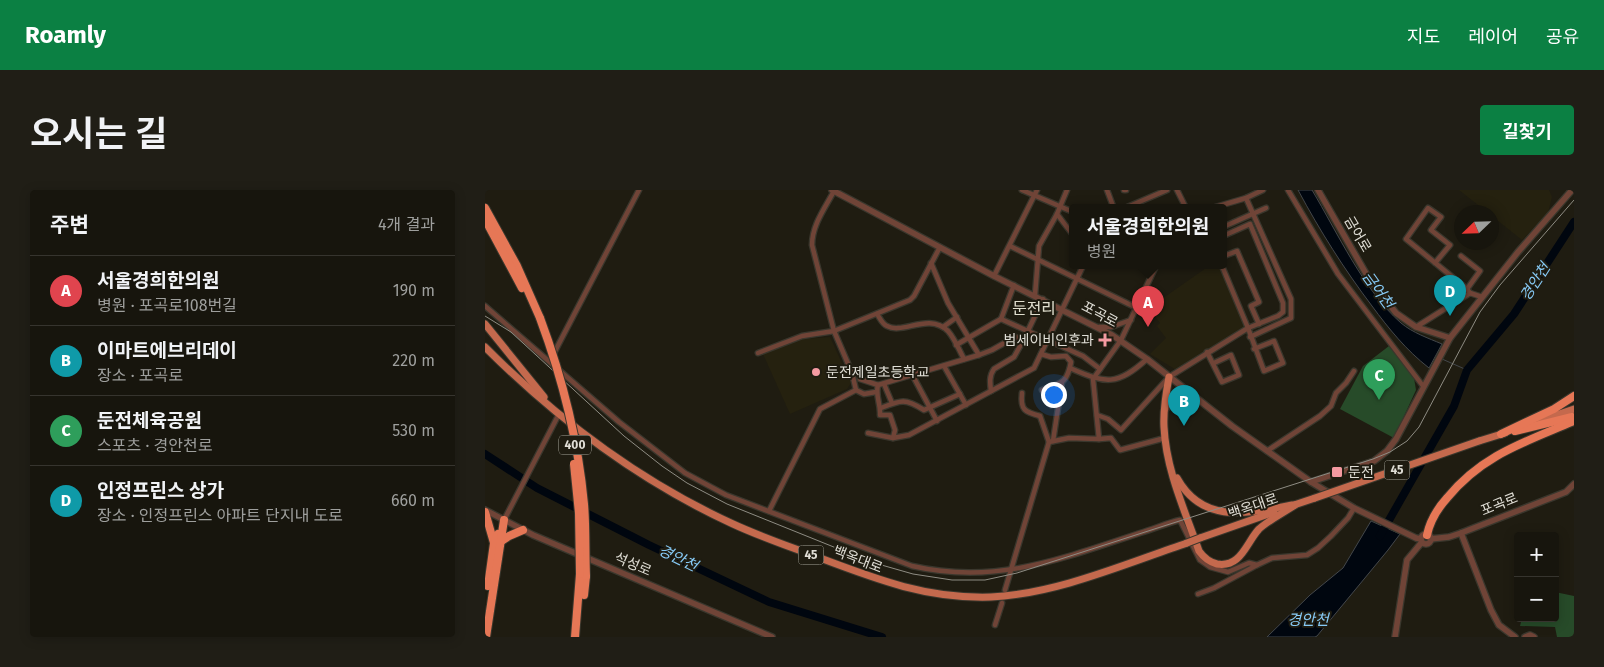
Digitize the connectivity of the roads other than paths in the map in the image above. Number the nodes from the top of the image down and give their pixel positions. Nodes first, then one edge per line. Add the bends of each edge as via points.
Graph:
1 (639, 190) edge
2 (1022, 190) edge
3 (1067, 190) edge
4 (1107, 190) edge
5 (1167, 190) edge
6 (1177, 190) edge
7 (1263, 190) edge
8 (1288, 190) edge
9 (1318, 190) edge
10 (1572, 190) edge
11 (833, 191) edge
12 (1035, 193) edge
13 (1246, 198) junction
14 (1112, 204) edge
15 (1134, 204) edge
16 (1183, 204) edge
17 (1226, 204) edge
18 (1060, 206) junction
19 (485, 208) edge
20 (1266, 208) dead end
21 (1069, 210) edge
22 (1057, 214) junction
23 (1252, 214) junction
24 (485, 219) edge
25 (1227, 225) edge
26 (1069, 227) edge
27 (1227, 234) edge
28 (1010, 246) junction
29 (940, 247) junction
30 (1227, 254) edge
31 (1461, 256) dead end
32 (1038, 260) junction
33 (931, 263) junction
34 (1435, 263) junction
35 (1082, 269) edge
36 (1155, 269) edge
37 (1222, 269) edge
38 (994, 276) junction
39 (1077, 278) junction
40 (1014, 285) junction
41 (1469, 291) junction
42 (1035, 296) junction
43 (1482, 297) junction
44 (1043, 299) junction
45 (485, 306) edge
46 (1062, 308) junction
47 (1137, 308) junction
48 (877, 314) junction
49 (957, 317) junction
50 (538, 319) junction
51 (1001, 319) junction
52 (1131, 320) junction
53 (485, 324) edge
54 (1259, 324) junction
55 (943, 327) junction
56 (1099, 327) junction
57 (1416, 327) junction
58 (1248, 328) junction
59 (834, 331) junction
60 (1028, 331) junction
61 (969, 337) junction
62 (1250, 337) junction
63 (1450, 338) junction
64 (1024, 339) junction
65 (1121, 340) junction
66 (1047, 341) junction
67 (956, 345) junction
68 (485, 347) edge
69 (1255, 348) junction
70 (1207, 352) junction
71 (758, 353) dead end
72 (1041, 354) junction
73 (979, 355) junction
74 (964, 359) junction
75 (1147, 359) junction
76 (549, 362) junction
77 (1214, 363) junction
78 (944, 366) junction
79 (1070, 368) junction
80 (1100, 369) junction
81 (1354, 371) dead end
82 (913, 376) junction
83 (1169, 376) junction
84 (859, 379) dead end
85 (1093, 379) junction
86 (1062, 382) junction
87 (881, 384) junction
88 (1423, 386) junction
89 (856, 390) junction
90 (991, 391) junction
91 (876, 392) junction
92 (1022, 393) dead end
93 (959, 394) junction
94 (1574, 396) edge
95 (1195, 397) junction
96 (892, 403) junction
97 (966, 405) junction
98 (1051, 405) dead end
99 (881, 408) junction
100 (930, 408) junction
101 (1574, 409) edge
102 (559, 414) junction
103 (1097, 415) junction
104 (1164, 416) junction
105 (1574, 416) edge
106 (1574, 420) edge
107 (937, 421) junction
108 (867, 433) dead end
109 (1501, 434) junction
110 (893, 438) junction
111 (1165, 438) junction
112 (1099, 439) junction
113 (1051, 441) junction
114 (1267, 451) junction
115 (1171, 467) junction
116 (1311, 482) junction
117 (1574, 484) edge
118 (1295, 505) junction
119 (1357, 510) junction
120 (485, 511) edge
121 (769, 511) junction
122 (505, 518) junction
123 (523, 530) junction
124 (1461, 533) junction
125 (1425, 539) junction
126 (497, 543) junction
127 (1257, 565) junction
128 (1010, 570) junction
129 (583, 575) junction
130 (1005, 590) dead end
131 (1198, 594) dead end
132 (1002, 602) dead end
133 (485, 613) edge
134 (995, 625) dead end
135 (486, 637) edge
136 (575, 637) edge
137 (580, 637) edge
138 (773, 637) edge
139 (1395, 637) edge
140 (1515, 637) edge
141 (1525, 637) edge
142 (1534, 637) edge

1 - 76 street
2 - 12 street
3 - 18 street
4 - 14 street
5 - 15 street
6 - 16 street
7 - 13 street
8 - 88 street via 1338,274
9 - 57 street, 금어로 via 1373,284 1396,313
10 - 43 street
11 - 29 street, 포곡로
11 - 59 street via 817,224 812,245
12 - 18 street
12 - 28 street
13 - 17 street
13 - 23 street
18 - 21 street
18 - 22 street
19 - 50 highway, 400 via 517,266
20 - 23 street
22 - 26 street
22 - 32 street via 1039,246
23 - 25 street
23 - 62 street via 1291,299 1291,318
24 - 50 highway, 400
27 - 54 street via 1250,224 1280,293 1283,312
28 - 32 street
28 - 38 street
29 - 33 street
29 - 38 street, 포곡로
30 - 54 street via 1237,250 1259,302 1251,306
31 - 41 street via 1480,271
32 - 39 street
32 - 42 street
33 - 48 street via 910,300
33 - 49 street
34 - 34 street via 1406,239 1428,208 1441,217 1431,230 1449,245
34 - 41 street
35 - 39 street
36 - 47 street
37 - 58 street
38 - 40 street, 포곡로
39 - 46 street
39 - 47 street
40 - 42 street, 포곡로
40 - 51 street
41 - 43 street
41 - 57 street
42 - 44 street, 포곡로
43 - 63 street
44 - 46 street, 포곡로
44 - 60 street
45 - 76 street
46 - 56 street, 포곡로
46 - 66 street
47 - 52 street
48 - 55 street via 886,326 892,328 924,323
48 - 59 street
49 - 55 street
49 - 61 street
50 - 129 highway, 400, bridge via 564,413 573,462
51 - 60 street
51 - 61 street
52 - 56 street via 1111,327
52 - 65 street
53 - 102 main road
54 - 58 street
55 - 67 street
56 - 65 street, 포곡로
57 - 63 street, 금어로
58 - 62 street
58 - 70 street
59 - 71 street via 801,336
59 - 89 street
60 - 64 street
60 - 66 street
61 - 67 street
61 - 73 street
62 - 69 street
63 - 88 street
64 - 73 street via 1015,337
64 - 90 street via 1014,356 991,372
65 - 75 street, 포곡로
65 - 80 street
66 - 72 street
66 - 80 street via 1083,356
67 - 74 street
68 - 102 main road, 백옥대로 / 45
69 - 69 street via 1264,372 1283,363 1274,341
70 - 77 street
70 - 83 street
72 - 79 street via 1066,356 1071,362
72 - 90 street via 1034,368
73 - 74 street
74 - 78 street
75 - 83 street, 포곡로
75 - 85 street via 1124,377
76 - 121 street via 685,473 726,495
77 - 77 street via 1222,382 1239,375 1231,355
78 - 82 street
78 - 93 street
79 - 85 street
79 - 86 street
80 - 85 street
81 - 114 street via 1331,406
82 - 87 street
82 - 100 street
83 - 95 street, 포곡로
83 - 103 street via 1121,430
83 - 104 main road
84 - 87 street
85 - 103 street
86 - 98 street via 1042,390
86 - 113 street
87 - 91 street
87 - 96 street
88 - 116 street via 1396,439 1381,456
89 - 91 street via 864,394
89 - 121 street via 819,409
90 - 97 street
91 - 99 street
92 - 113 street via 1022,406 1029,413 1040,416
93 - 97 street
93 - 100 street
94 - 109 highway
95 - 104 street via 1184,394 1172,399
95 - 114 street, 포곡로
96 - 99 street
96 - 100 street via 907,401 923,410
97 - 107 street
99 - 110 street via 880,415 892,418
100 - 107 street
101 - 109 main road, 45
102 - 118 main road, 백옥대로 / 45, bridge via 618,459 703,510 880,581 938,594 974,597 1028,593 1071,582
102 - 122 street
103 - 112 street
104 - 111 main road
105 - 109 highway
106 - 125 highway via 1501,452 1479,466 1442,503
107 - 110 street via 909,435
108 - 110 street
109 - 118 main road, 백옥대로 / 45, bridge
111 - 112 street via 1120,450 1111,438
111 - 115 main road
112 - 113 street
113 - 128 street
114 - 116 street, 포곡로
115 - 118 main road via 1186,492 1211,509 1237,514
115 - 118 main road via 1199,551 1214,564 1235,561 1260,529
116 - 119 street, 포곡로
117 - 124 street, 포곡로 via 1566,492
119 - 125 street, 포곡로
119 - 127 street via 1312,552 1298,557 1272,558
120 - 122 street, 석성로
120 - 126 highway
121 - 128 street via 911,566 960,572
122 - 123 street, 석성로
122 - 126 highway
123 - 126 highway
123 - 138 street, 석성로
124 - 125 street, 포곡로
124 - 140 street via 1499,626
125 - 139 street via 1407,560
126 - 133 highway
126 - 135 highway
127 - 128 street via 1249,563 1228,572 1210,568 1197,555 1180,520 1062,558
127 - 131 street
128 - 130 street
129 - 136 highway, 400
129 - 137 highway, 400
132 - 134 street
141 - 142 street via 1529,634

